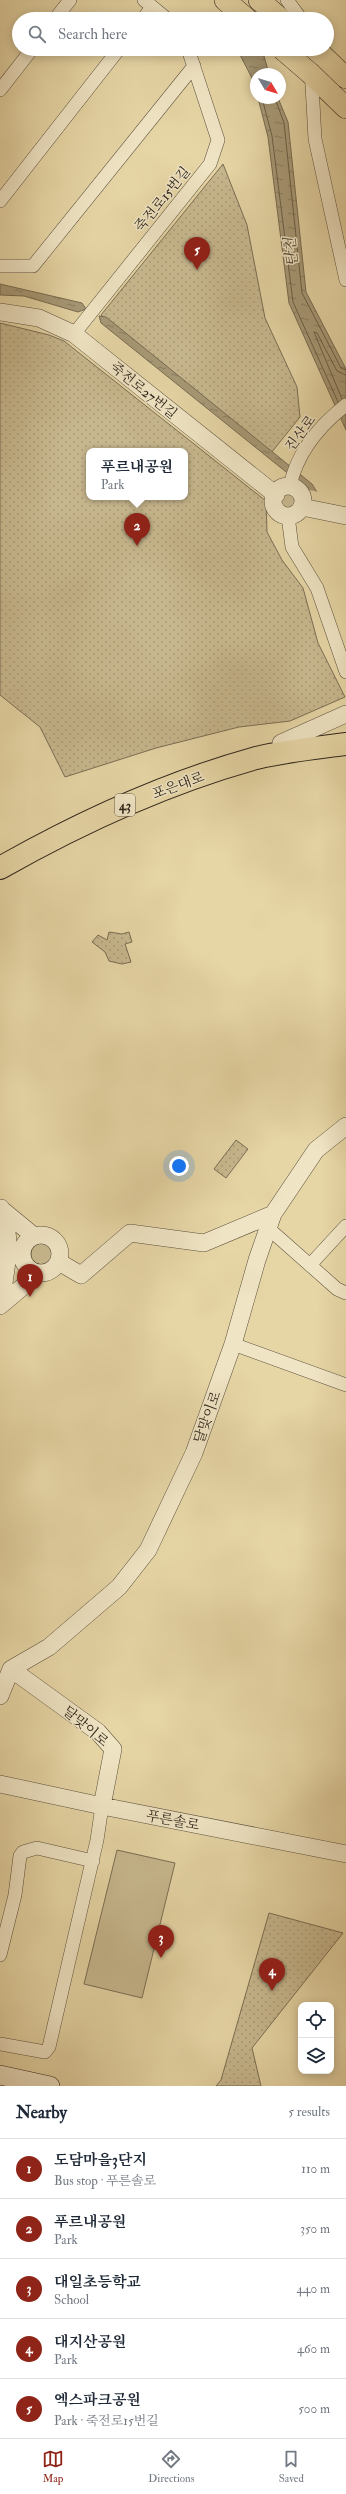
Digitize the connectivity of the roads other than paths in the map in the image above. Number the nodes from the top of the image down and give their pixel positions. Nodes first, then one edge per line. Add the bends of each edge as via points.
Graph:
1 (70, 0) edge
2 (225, 0) edge
3 (259, 0) edge
4 (287, 0) edge
5 (148, 4) edge
6 (61, 12) edge
7 (158, 12) edge
8 (239, 12) edge
9 (273, 12) edge
10 (296, 12) edge
11 (27, 56) edge
12 (114, 56) edge
13 (190, 56) edge
14 (290, 56) edge
15 (315, 56) edge
16 (321, 56) edge
17 (194, 66) junction
18 (346, 78) edge
19 (0, 90) edge
20 (346, 108) edge
21 (0, 201) edge
22 (0, 266) edge
23 (346, 280) edge
24 (0, 312) edge
25 (74, 334) junction
26 (346, 405) edge
27 (291, 481) junction
28 (276, 495) junction
29 (301, 511) junction
30 (346, 516) edge
31 (346, 672) edge
32 (345, 721) edge
33 (346, 744) edge
34 (0, 854) edge
35 (0, 868) edge
36 (346, 1126) edge
37 (0, 1208) edge
38 (271, 1221) junction
39 (346, 1226) edge
40 (34, 1236) junction
41 (59, 1262) junction
42 (310, 1265) junction
43 (39, 1274) junction
44 (346, 1293) edge
45 (1, 1305) edge
46 (233, 1344) junction
47 (346, 1385) edge
48 (11, 1669) junction
49 (0, 1696) edge
50 (0, 1784) edge
51 (102, 1806) junction
52 (346, 1854) edge
53 (93, 1861) junction
54 (0, 1955) edge
55 (0, 2044) edge
56 (0, 2075) edge
57 (50, 2086) edge

1 - 6 street
2 - 8 main road
3 - 9 main road
4 - 10 street
5 - 7 street
11 - 19 street
12 - 21 street
13 - 17 street, 죽전로15번길
14 - 20 main road, bridge
15 - 23 street via 315,139
16 - 18 main road
17 - 22 street via 33,266
17 - 25 street, 죽전로15번길 via 218,140 210,164
24 - 25 street, 죽전로27번길 via 39,318
25 - 28 street, 죽전로27번길
26 - 27 street, 진산로 via 318,432 298,458
27 - 28 street
27 - 29 street via 300,493
28 - 29 street via 273,501 276,510
29 - 30 street
29 - 31 street via 292,547 317,588
32 - 34 highway, 포은대로 / 43 via 281,742 251,748 126,792 53,825
33 - 35 highway, 포은대로 / 43 via 257,758 217,771 132,802 59,835
36 - 38 street, 달맞이로 via 316,1150
37 - 40 street
37 - 45 street via 8,1228 9,1259
38 - 41 street via 204,1243 130,1234 81,1275
38 - 42 street
38 - 46 street, 달맞이로
39 - 42 street
40 - 41 street via 43,1234 56,1241 60,1248
40 - 43 street via 24,1244 22,1252 26,1266
41 - 43 street via 47,1273
42 - 44 street via 337,1289
43 - 45 street
46 - 47 street
46 - 48 street, 달맞이로 via 194,1452 148,1550 119,1587 48,1647
48 - 49 street
48 - 51 street, 달맞이로 via 98,1732 113,1749
50 - 51 street, 푸른솔로
51 - 52 street, 푸른솔로
51 - 53 street
53 - 54 street via 37,1848 23,1852 20,1856
53 - 55 street via 50,2047 45,2052
56 - 57 main road

